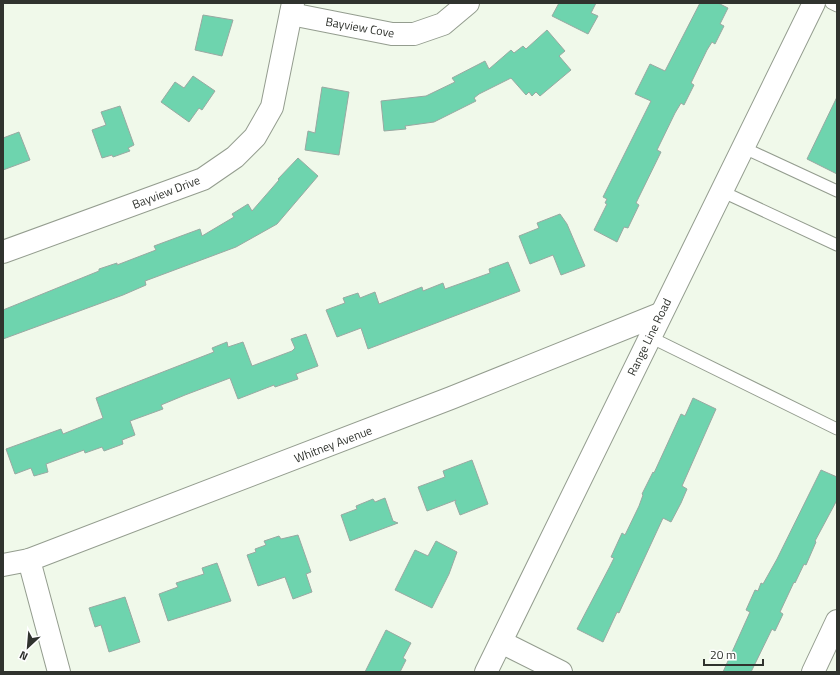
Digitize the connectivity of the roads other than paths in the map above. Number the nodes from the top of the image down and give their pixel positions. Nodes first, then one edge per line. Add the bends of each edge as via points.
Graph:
1 (468, 3) edge
2 (814, 3) edge
3 (831, 3) edge
4 (837, 6) edge
5 (292, 8) edge
6 (742, 147) junction
7 (721, 191) junction
8 (837, 191) edge
9 (837, 245) edge
10 (3, 252) edge
11 (660, 314) junction
12 (650, 337) junction
13 (837, 429) edge
14 (29, 560) junction
15 (3, 565) edge
16 (837, 621) edge
17 (501, 642) junction
18 (59, 672) edge
19 (486, 672) edge
20 (561, 672) edge
21 (813, 672) edge

1 - 5 street, Bayview Cove via 443,24 414,34 392,34
2 - 6 street, Range Line Road
3 - 4 lane
5 - 10 street, Bayview Drive via 272,107 255,137 235,157 203,179
6 - 7 street, Range Line Road
6 - 8 lane
7 - 9 lane
7 - 11 street, Range Line Road
11 - 12 street, Range Line Road
11 - 14 street, Whitney Avenue via 451,398
12 - 13 lane
12 - 17 street, Range Line Road
14 - 15 street, Whitney Avenue
14 - 18 street
16 - 21 street
17 - 19 street, Range Line Road
17 - 20 street

